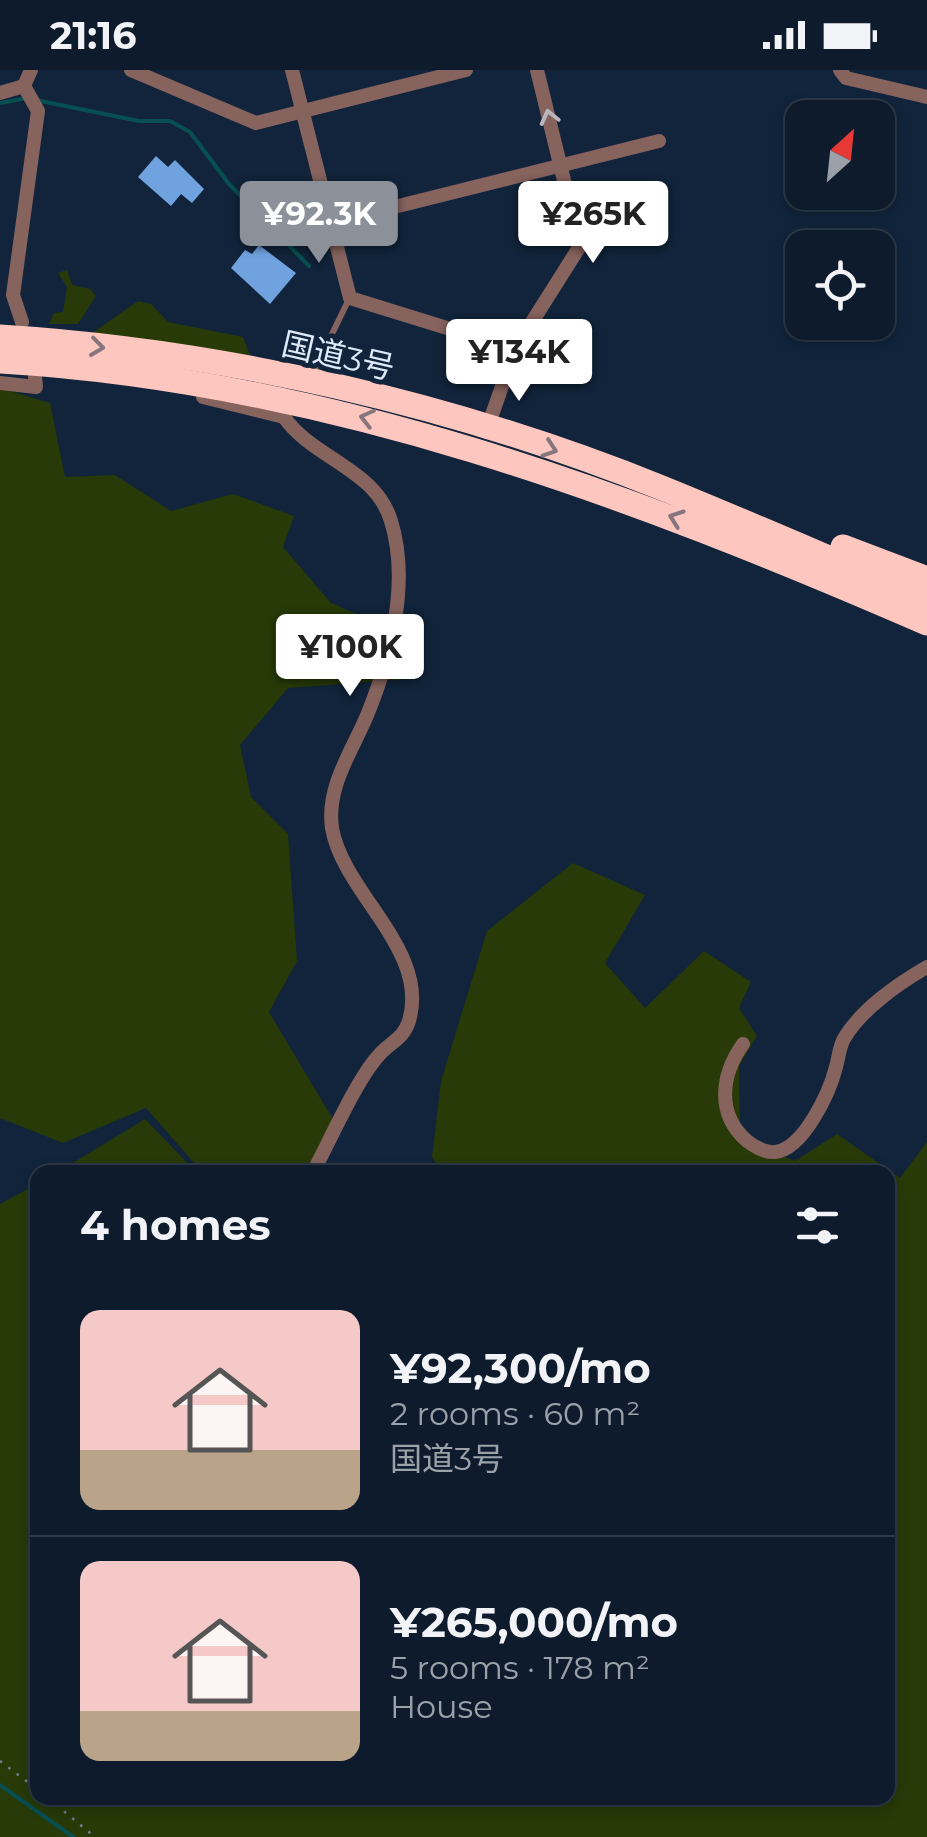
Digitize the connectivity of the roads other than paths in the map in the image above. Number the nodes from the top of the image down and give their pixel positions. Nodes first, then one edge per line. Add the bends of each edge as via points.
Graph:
1 (31, 70) edge
2 (131, 70) edge
3 (292, 70) edge
4 (466, 70) edge
5 (537, 70) edge
6 (840, 70) edge
7 (24, 86) junction
8 (0, 94) edge
9 (927, 97) edge
10 (302, 112) junction
11 (659, 141) dead end
12 (561, 165) junction
13 (330, 223) junction
14 (350, 298) junction
15 (22, 322) dead end
16 (0, 338) edge
17 (516, 348) junction
18 (0, 360) edge
19 (82, 368) junction
20 (36, 377) dead end
21 (310, 382) junction
22 (0, 383) edge
23 (486, 441) junction
24 (720, 524) junction
25 (927, 579) edge
26 (927, 600) edge
27 (927, 623) edge
28 (927, 641) edge
29 (927, 967) edge
30 (743, 1044) dead end
31 (316, 1165) edge

1 - 7 street
2 - 10 street via 256,124
3 - 10 street
4 - 10 street
12 -> 5 street
6 - 9 street via 846,78
7 - 8 street
7 - 15 street via 38,111 13,295
10 - 13 street
11 - 12 street
12 - 13 street
12 - 17 street via 580,246
13 - 14 street
14 - 17 street
14 - 21 lane
16 -> 21 highway, 国道3号 via 145,353
17 - 23 street
18 - 19 highway, 国道3号
23 -> 19 highway, 国道3号 via 302,402
19 - 31 street via 110,384 156,386 284,417 363,481 391,519 398,575 389,652 338,778 332,826 346,868 397,949 410,1018 400,1040 380,1054
20 - 22 street via 36,387
21 - 23 highway, 国道3号
23 - 24 highway, 国道3号
24 - 25 highway via 801,531
24 - 26 highway, 国道3号
24 - 27 highway, 国道3号
24 - 28 highway via 822,592
29 - 30 street via 843,1040 821,1100 786,1149 773,1152 750,1143 729,1117 726,1076

